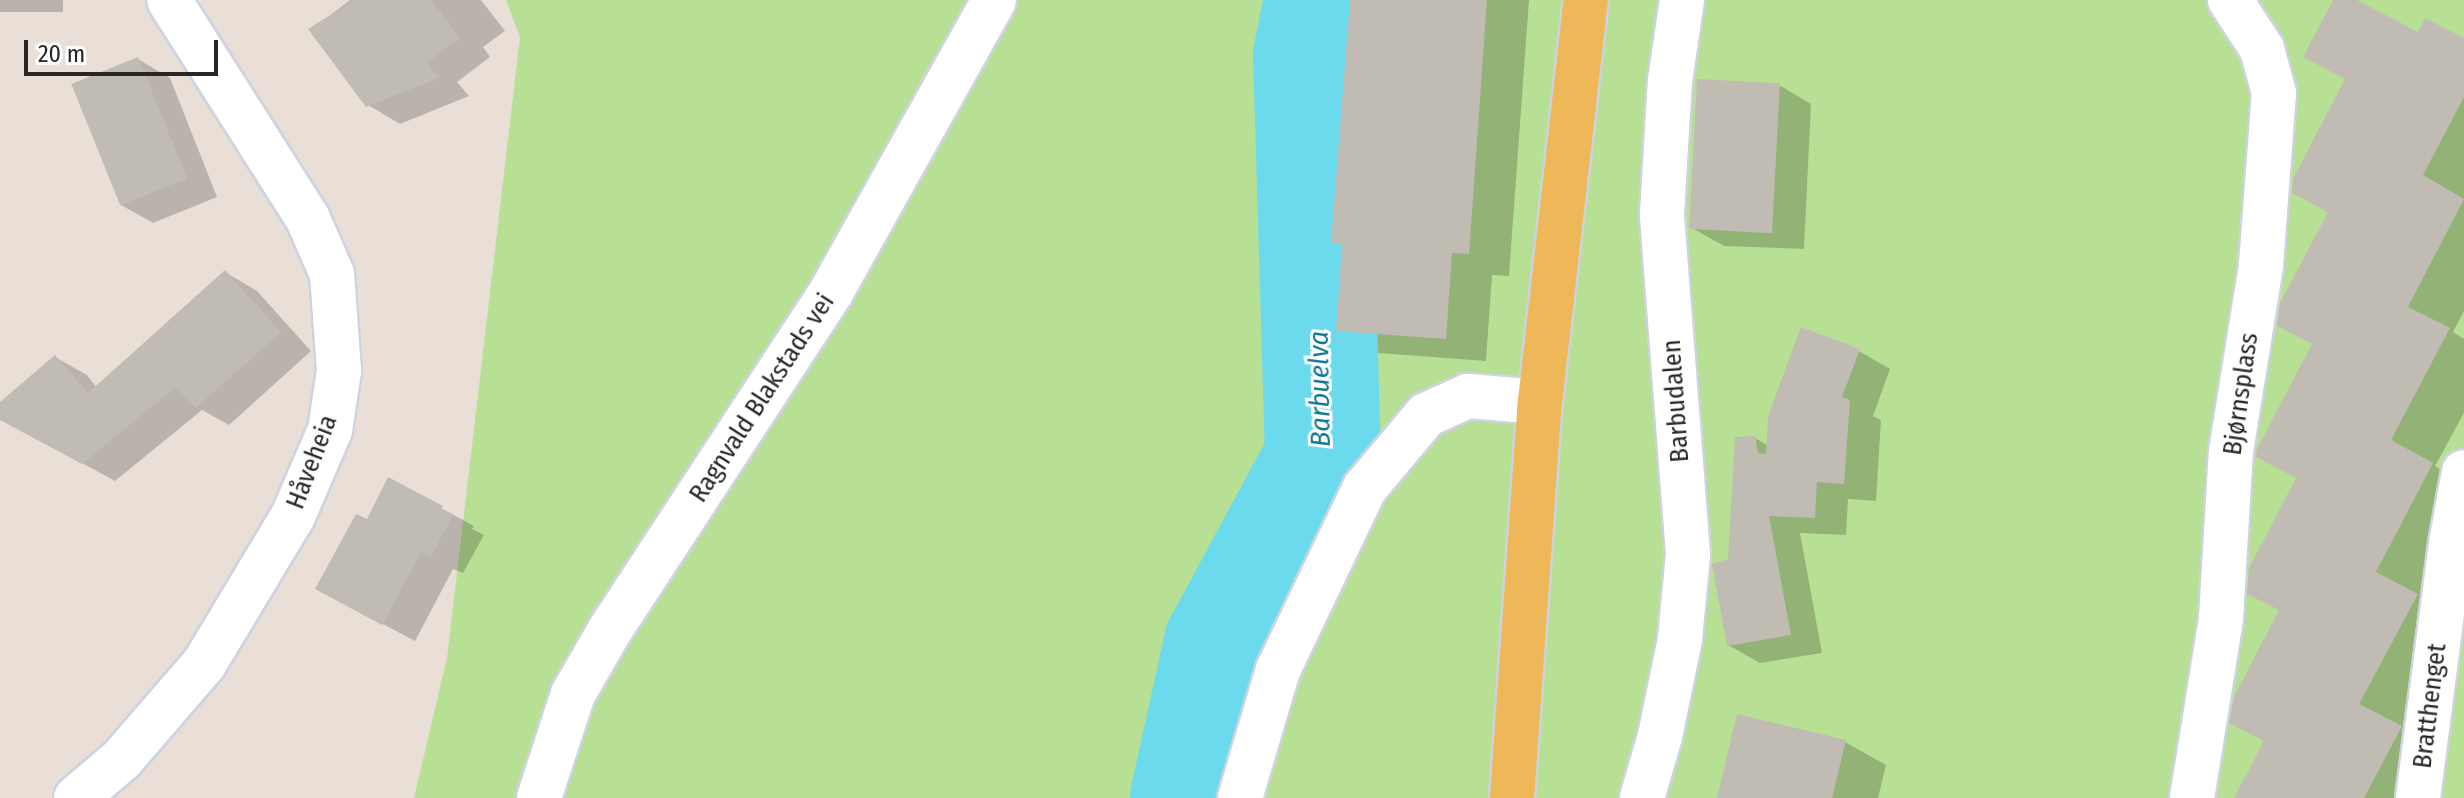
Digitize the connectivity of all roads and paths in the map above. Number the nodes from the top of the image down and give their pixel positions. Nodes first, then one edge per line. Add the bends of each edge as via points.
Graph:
1 (169, 0) edge
2 (994, 0) edge
3 (1586, 0) edge
4 (1682, 0) edge
5 (2230, 0) edge
6 (1540, 402) junction
7 (2464, 472) edge
8 (76, 798) edge
9 (539, 798) edge
10 (1240, 798) edge
11 (1512, 798) edge
12 (1642, 798) edge
13 (2192, 798) edge
14 (2418, 798) edge

1 - 8 street, Håveheia via 308,219 332,274 339,371 330,430 293,516 204,664 121,760
2 - 9 street, Ragnvald Blakstads vei via 831,292 610,630 581,681
3 - 6 main road
4 - 12 street, Barbudalen via 1670,81 1662,214 1688,554 1680,639
5 - 13 street, Bjørnsplass via 2262,49 2274,93 2261,265 2231,451 2221,618
6 - 10 street via 1468,396 1426,415 1365,488 1278,670
6 - 11 main road
7 - 14 street, Bratthenget

